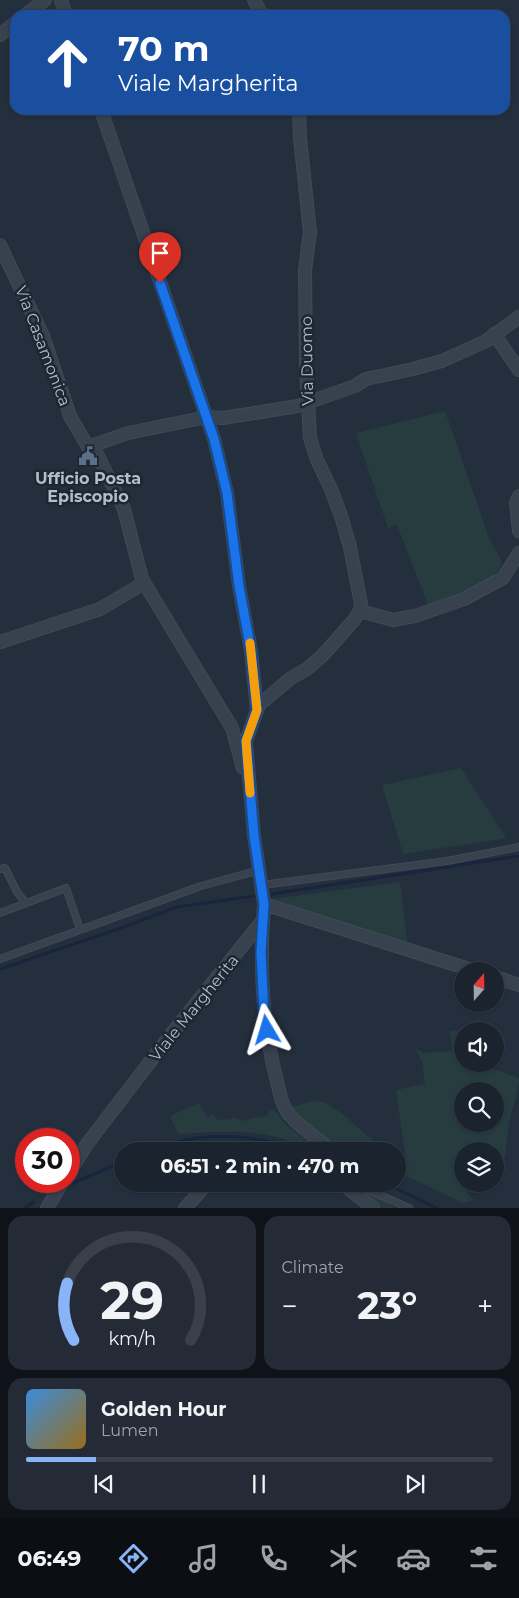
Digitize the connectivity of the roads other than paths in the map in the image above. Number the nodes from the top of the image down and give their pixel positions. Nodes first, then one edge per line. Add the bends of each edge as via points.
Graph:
1 (45, 0) edge
2 (32, 10) edge
3 (10, 27) edge
4 (0, 35) edge
5 (103, 115) edge
6 (299, 115) edge
7 (0, 245) edge
8 (519, 317) edge
9 (494, 334) junction
10 (519, 370) edge
11 (308, 404) junction
12 (206, 417) junction
13 (90, 446) junction
14 (519, 496) edge
15 (519, 531) edge
16 (519, 553) edge
17 (144, 583) junction
18 (360, 608) junction
19 (0, 642) edge
20 (257, 710) junction
21 (250, 792) junction
22 (519, 847) edge
23 (0, 869) edge
24 (260, 870) junction
25 (262, 885) junction
26 (25, 902) junction
27 (264, 904) junction
28 (0, 913) edge
29 (263, 920) junction
30 (80, 929) junction
31 (0, 959) edge
32 (454, 964) edge
33 (504, 980) edge
34 (519, 985) edge
35 (321, 1142) edge
36 (80, 1155) edge
37 (200, 1192) edge
38 (353, 1192) edge
39 (372, 1192) edge
40 (56, 1193) edge
41 (47, 1208) edge
42 (185, 1208) edge
43 (373, 1208) edge
44 (409, 1208) edge

1 - 2 street
3 - 4 street
5 - 12 street
6 - 11 street, Via Duomo via 310,232 305,270
7 - 13 street, Via Casamonica via 42,336 70,416
8 - 9 street
9 - 10 street
9 - 11 street via 486,341 442,361 366,379
11 - 12 street via 223,418
11 - 18 street, Via Duomo via 310,438 342,516
12 - 13 street via 128,433
12 - 20 street via 227,493
13 - 17 street, Via Casamonica via 124,509
14 - 15 street via 516,503
16 - 18 street via 503,578 464,599 394,620
17 - 19 street via 100,609
17 - 21 street, Via Casamonica via 232,728
18 - 20 street via 354,620 323,655 278,688
20 - 21 street via 246,741
21 - 24 street
22 - 25 lane via 447,862
23 - 26 lane via 5,868
24 - 25 street
24 - 30 lane via 201,886
25 - 27 street
26 - 28 lane
26 - 30 lane via 66,888
27 - 29 street
27 - 32 street
29 - 35 street via 264,1014 281,1098 287,1111
29 - 36 street, Viale Margherita
30 - 31 lane
33 - 34 street
37 - 42 street
38 - 43 street
39 - 44 lane
40 - 41 street

